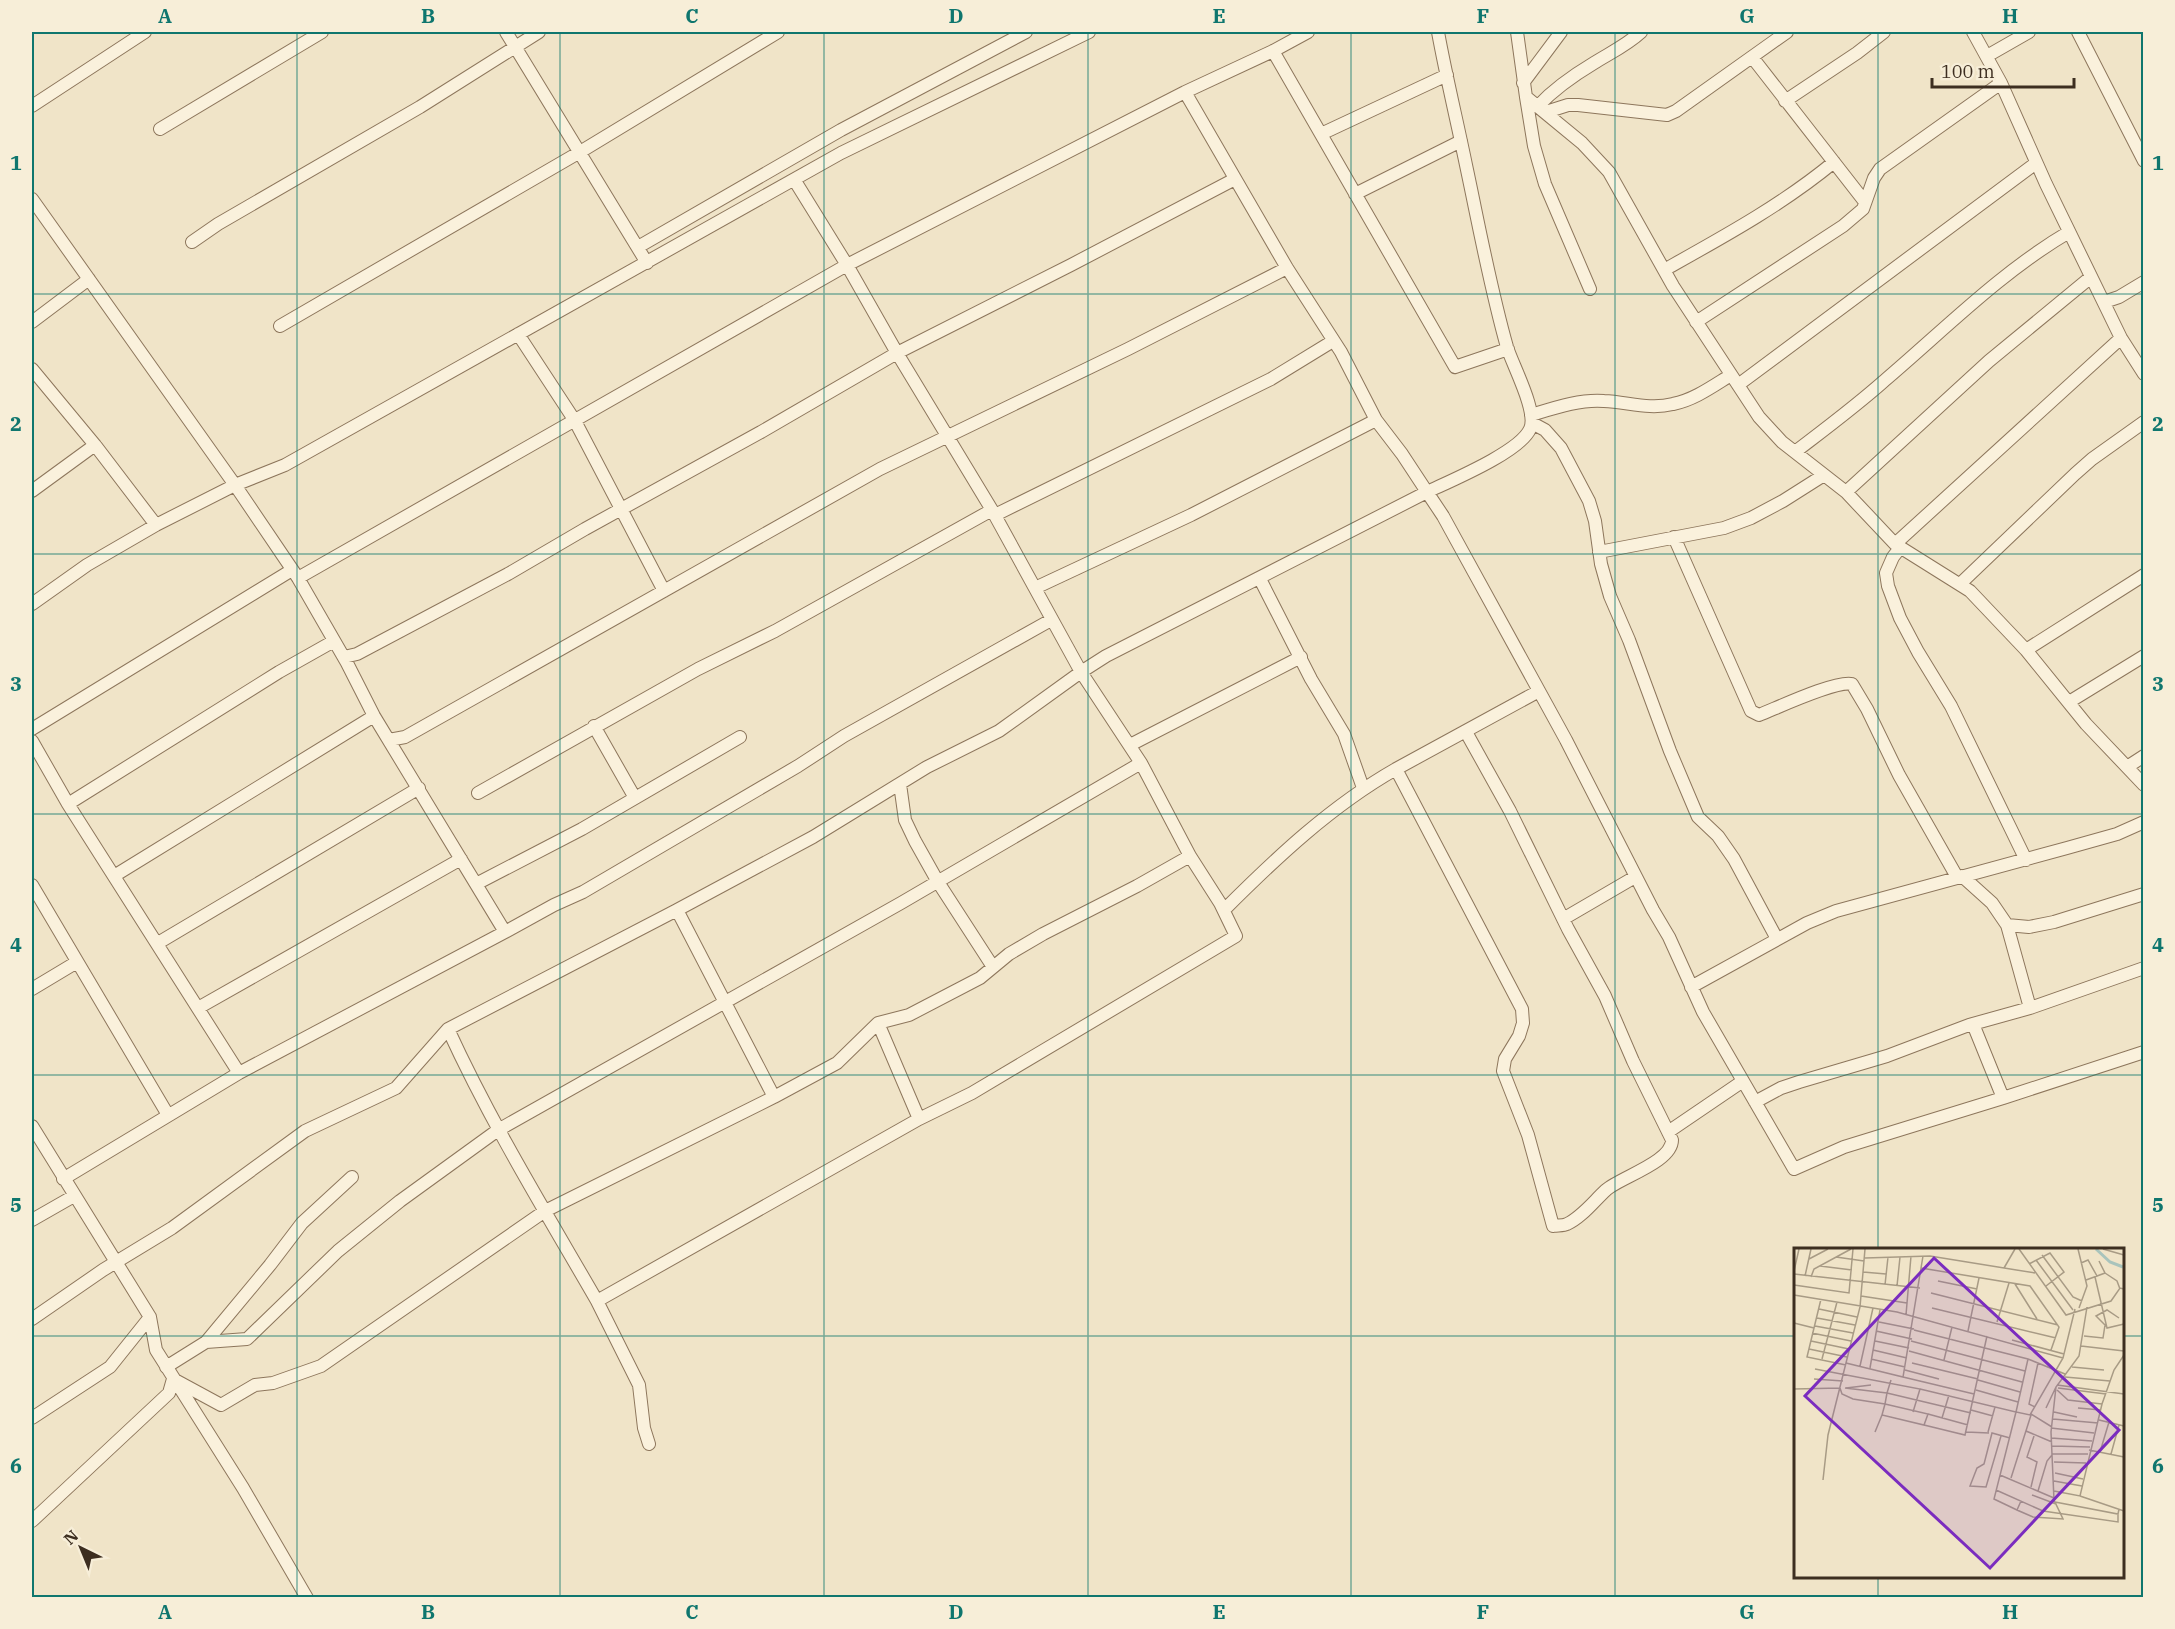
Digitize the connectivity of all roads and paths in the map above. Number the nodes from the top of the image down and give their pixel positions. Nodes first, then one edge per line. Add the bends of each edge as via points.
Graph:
1 (145, 32) edge
2 (322, 32) edge
3 (506, 32) edge
4 (539, 32) edge
5 (776, 32) edge
6 (1026, 32) edge
7 (1089, 32) edge
8 (1308, 32) edge
9 (1438, 32) edge
10 (1517, 32) edge
11 (1561, 32) edge
12 (1641, 32) edge
13 (1787, 32) edge
14 (1884, 32) edge
15 (1973, 32) edge
16 (2029, 32) edge
17 (2078, 32) edge
18 (515, 45) junction
19 (1273, 51) junction
20 (1987, 56) junction
21 (1752, 57) junction
22 (1447, 75) junction
23 (1523, 83) junction
24 (2001, 83) junction
25 (1185, 92) junction
26 (1526, 97) junction
27 (1785, 101) junction
28 (32, 106) edge
29 (1542, 109) junction
30 (160, 129) dead end
31 (1320, 134) junction
32 (1461, 141) junction
33 (580, 152) junction
34 (2144, 161) edge
35 (1834, 162) junction
36 (2036, 163) junction
37 (1235, 179) junction
38 (795, 181) junction
39 (1354, 194) junction
40 (32, 199) edge
41 (1865, 202) junction
42 (2069, 232) junction
43 (192, 242) dead end
44 (638, 247) junction
45 (647, 263) junction
46 (847, 265) junction
47 (1287, 268) junction
48 (1664, 270) junction
49 (2091, 277) junction
50 (90, 279) junction
51 (2144, 282) edge
52 (1590, 289) dead end
53 (2104, 302) junction
54 (32, 322) edge
55 (1696, 322) junction
56 (280, 326) dead end
57 (518, 334) junction
58 (2121, 338) junction
59 (1333, 341) junction
60 (1508, 349) junction
61 (897, 353) junction
62 (32, 369) edge
63 (2144, 374) edge
64 (1734, 380) junction
65 (1532, 419) junction
66 (1376, 420) junction
67 (574, 421) junction
68 (2144, 422) edge
69 (946, 436) junction
70 (94, 445) junction
71 (1795, 452) junction
72 (1824, 475) junction
73 (235, 485) junction
74 (32, 491) edge
75 (1426, 492) junction
76 (1846, 492) junction
77 (621, 511) junction
78 (993, 512) junction
79 (156, 525) junction
80 (1674, 537) junction
81 (1898, 546) junction
82 (1599, 552) junction
83 (295, 574) junction
84 (2144, 575) edge
85 (1260, 579) junction
86 (1960, 584) junction
87 (1035, 588) junction
88 (664, 591) junction
89 (32, 604) edge
90 (1051, 620) junction
91 (334, 641) junction
92 (2026, 650) junction
93 (344, 657) junction
94 (1300, 657) junction
95 (2142, 660) edge
96 (1081, 672) junction
97 (1539, 691) junction
98 (2069, 702) junction
99 (374, 716) junction
100 (594, 726) junction
101 (32, 729) edge
102 (1466, 732) junction
103 (740, 737) dead end
104 (389, 740) junction
105 (32, 741) edge
106 (1130, 745) junction
107 (2144, 756) edge
108 (1140, 763) junction
109 (2127, 767) junction
110 (1396, 769) junction
111 (900, 784) junction
112 (2144, 785) edge
113 (419, 788) junction
114 (1363, 788) junction
115 (478, 793) dead end
116 (635, 798) junction
117 (68, 804) junction
118 (2144, 822) edge
119 (1190, 856) junction
120 (461, 859) junction
121 (2026, 860) junction
122 (114, 876) junction
123 (1635, 877) junction
124 (1959, 877) junction
125 (938, 882) junction
126 (476, 884) junction
127 (32, 885) edge
128 (2144, 894) edge
129 (677, 910) junction
130 (1224, 910) junction
131 (1563, 919) junction
132 (2007, 925) junction
133 (505, 932) junction
134 (1777, 939) junction
135 (158, 944) junction
136 (77, 962) junction
137 (993, 967) junction
138 (2144, 968) edge
139 (1691, 987) junction
140 (32, 989) edge
141 (725, 1001) junction
142 (198, 1008) junction
143 (2030, 1008) junction
144 (878, 1023) junction
145 (1973, 1024) junction
146 (448, 1029) junction
147 (2144, 1052) edge
148 (239, 1073) junction
149 (1743, 1081) junction
150 (774, 1096) junction
151 (2003, 1098) junction
152 (1755, 1102) junction
153 (168, 1115) junction
154 (919, 1119) junction
155 (498, 1130) junction
156 (1668, 1131) junction
157 (34, 1134) edge
158 (352, 1177) dead end
159 (63, 1179) junction
160 (74, 1196) junction
161 (545, 1211) junction
162 (32, 1220) edge
163 (115, 1263) junction
164 (597, 1301) junction
165 (150, 1317) junction
166 (32, 1319) edge
167 (206, 1342) junction
168 (166, 1366) junction
169 (173, 1379) junction
170 (32, 1418) edge
171 (649, 1444) dead end
172 (32, 1521) edge
173 (307, 1598) edge

1 - 28 street
2 - 30 street
3 - 18 street
4 - 18 street
5 - 33 street
6 - 44 street via 841,130
7 - 38 street via 841,153
8 - 19 street
9 - 22 street
10 - 23 street
11 - 23 street
12 - 29 street via 1550,93
13 - 21 street
14 - 27 street
15 - 20 street
16 - 20 street
17 - 34 street
18 - 33 street
18 - 43 street via 420,107
19 - 25 street
19 - 31 street
20 - 24 street
21 - 27 street
21 - 29 street via 1667,115 1578,105
22 - 31 street
22 - 32 street
23 - 26 street
24 - 36 street
24 - 41 street via 1880,169
25 - 37 street
25 - 46 street
26 - 29 street
26 - 52 street via 1545,184
27 - 35 street
29 - 48 street via 1609,172
31 - 39 street
32 - 39 street
32 - 60 street
33 - 44 street
33 - 56 street
35 - 41 street
35 - 48 street via 1786,199
36 - 42 street
36 - 64 street
37 - 47 street
37 - 61 street
38 - 45 street
38 - 46 street
39 - 60 street via 1455,367
40 - 50 street
41 - 55 street via 1863,209 1843,226
42 - 49 street
42 - 71 street via 2030,257
44 - 45 street
45 - 57 street
46 - 61 street
46 - 67 street
47 - 59 street
47 - 69 street
48 - 55 street
49 - 53 street
49 - 76 street via 1989,361
50 - 54 street
50 - 73 street
51 - 53 street
53 - 58 street
55 - 64 street
57 - 67 street
57 - 73 street via 285,465
58 - 63 street
58 - 81 street
59 - 66 street
59 - 78 street via 1271,379
60 - 65 street
61 - 69 street
61 - 77 street
62 - 70 street
64 - 65 street via 1674,404 1656,407 1593,401 1558,407
64 - 71 street via 1759,417
65 - 75 street via 1529,432 1503,453
65 - 82 street via 1562,448 1589,501
66 - 75 street
66 - 87 street via 1191,515
67 - 77 street
67 - 83 street
68 - 86 street via 2075,474
69 - 78 street
69 - 88 street via 870,474
70 - 74 street
70 - 79 street
71 - 72 street
72 - 76 street
72 - 80 street via 1751,518 1724,528
73 - 79 street
73 - 83 street
75 - 85 street
75 - 97 street
76 - 81 street
77 - 88 street
77 - 93 street via 367,649
78 - 87 street
78 - 100 street
79 - 89 street via 87,565
80 - 82 street
80 - 124 street via 1751,711 1759,715 1833,687 1852,684 1899,775
81 - 86 street
81 - 121 street via 1886,573 1900,618 1951,706
82 - 134 street via 1610,596 1698,817 1734,859
83 - 91 street
83 - 101 street
84 - 92 street
85 - 94 street
85 - 96 street
86 - 92 street
87 - 90 street
88 - 104 street via 405,737
90 - 96 street
90 - 133 street via 844,736 583,892
91 - 93 street
91 - 117 street
92 - 98 street
93 - 99 street
94 - 106 street
94 - 114 street via 1344,734
95 - 98 street
96 - 106 street
96 - 111 street via 999,731
97 - 102 street
97 - 123 street
98 - 109 street
99 - 104 street
99 - 122 street
100 - 115 street
100 - 116 street
102 - 110 street
102 - 131 street
103 - 116 street
104 - 113 street
105 - 117 street
106 - 108 street
107 - 109 street
108 - 119 street
108 - 125 street
109 - 112 street
110 - 114 street
110 - 156 street via 1522,1010 1519,1036 1505,1059 1503,1071 1528,1134 1552,1226 1565,1225 1577,1218 1610,1188 1664,1155 1672,1144
111 - 125 street via 905,820
111 - 129 street via 813,837
113 - 120 street
113 - 135 street
114 - 130 street via 1268,866
116 - 126 street
117 - 122 street
118 - 121 street via 2117,834
119 - 130 street
119 - 137 street via 1043,934
120 - 126 street
120 - 142 street
121 - 124 street
122 - 135 street
123 - 131 street
123 - 139 street via 1669,937
124 - 132 street via 1992,903
124 - 134 street via 1836,911
125 - 137 street
125 - 141 street
126 - 133 street
127 - 136 street
128 - 132 street via 2054,922 2029,927
129 - 141 street
129 - 146 street
130 - 154 street via 1236,936 972,1093
131 - 156 street via 1605,996
132 - 143 street
133 - 148 street
134 - 139 street
135 - 142 street
136 - 140 street
136 - 153 street
137 - 144 street via 909,1016
138 - 143 street
139 - 149 street
141 - 150 street
141 - 155 street
142 - 148 street
143 - 145 street
144 - 150 street via 837,1063
144 - 154 street
145 - 151 street
145 - 152 street via 1887,1056 1781,1088
146 - 155 street
146 - 163 street via 396,1088 305,1131 172,1228
147 - 151 street
148 - 153 street
149 - 152 street
149 - 156 street
150 - 161 street
151 - 152 street via 1844,1147 1794,1169
153 - 159 street
154 - 164 street
155 - 161 street
155 - 167 street via 338,1251 247,1339
157 - 159 street
158 - 167 street via 302,1223
159 - 160 street
160 - 162 street
160 - 163 street
161 - 164 street
161 - 169 street via 321,1366 273,1383 255,1385 221,1405
163 - 165 street
163 - 166 street
164 - 171 street via 639,1385
165 - 168 street via 156,1350
165 - 170 street via 110,1367
167 - 168 street
168 - 169 street
169 - 172 street via 169,1393
169 - 173 street

